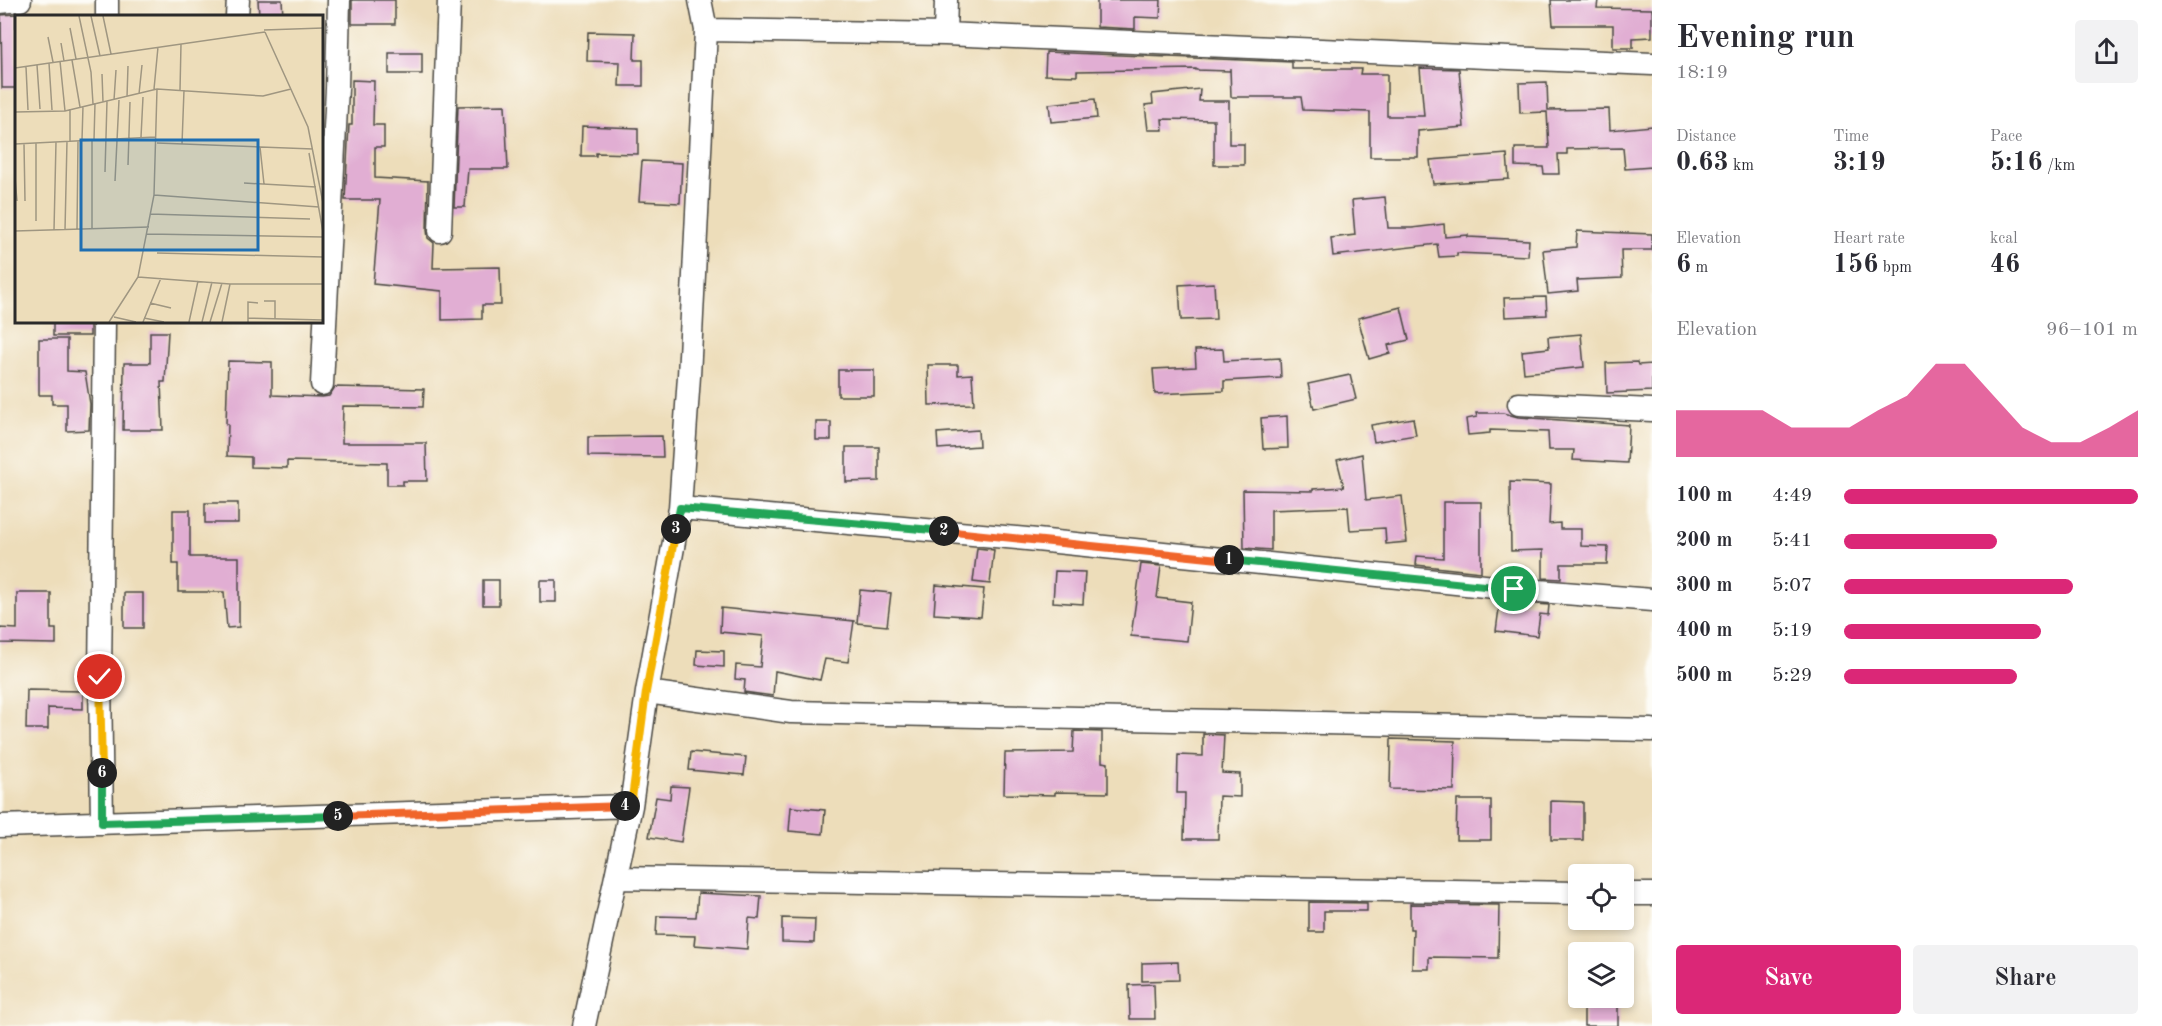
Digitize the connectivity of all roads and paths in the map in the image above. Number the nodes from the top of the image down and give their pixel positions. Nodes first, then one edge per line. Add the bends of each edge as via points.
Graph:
1 (11, 0) edge
2 (20, 0) edge
3 (238, 0) edge
4 (339, 0) edge
5 (448, 0) edge
6 (700, 0) edge
7 (946, 0) edge
8 (0, 2) edge
9 (237, 15) edge
10 (706, 30) junction
11 (945, 34) junction
12 (1652, 64) edge
13 (440, 231) dead end
14 (104, 322) edge
15 (322, 384) dead end
16 (1519, 404) dead end
17 (1652, 410) edge
18 (680, 508) junction
19 (1652, 600) edge
20 (646, 692) junction
21 (1652, 730) edge
22 (631, 806) junction
23 (102, 823) junction
24 (0, 826) edge
25 (616, 878) junction
26 (1568, 893) edge
27 (1634, 894) edge
28 (1652, 894) edge
29 (584, 1026) edge

1 - 2 street
1 - 8 street
3 - 9 street
4 - 15 street
5 - 13 street
6 - 10 street
7 - 11 street
10 - 11 street
10 - 18 street
11 - 12 street
14 - 23 street
16 - 17 street
18 - 19 street
18 - 20 street
20 - 21 street via 791,712
20 - 22 street
22 - 23 street
22 - 25 street
23 - 24 street
25 - 26 street
25 - 29 street
27 - 28 street

